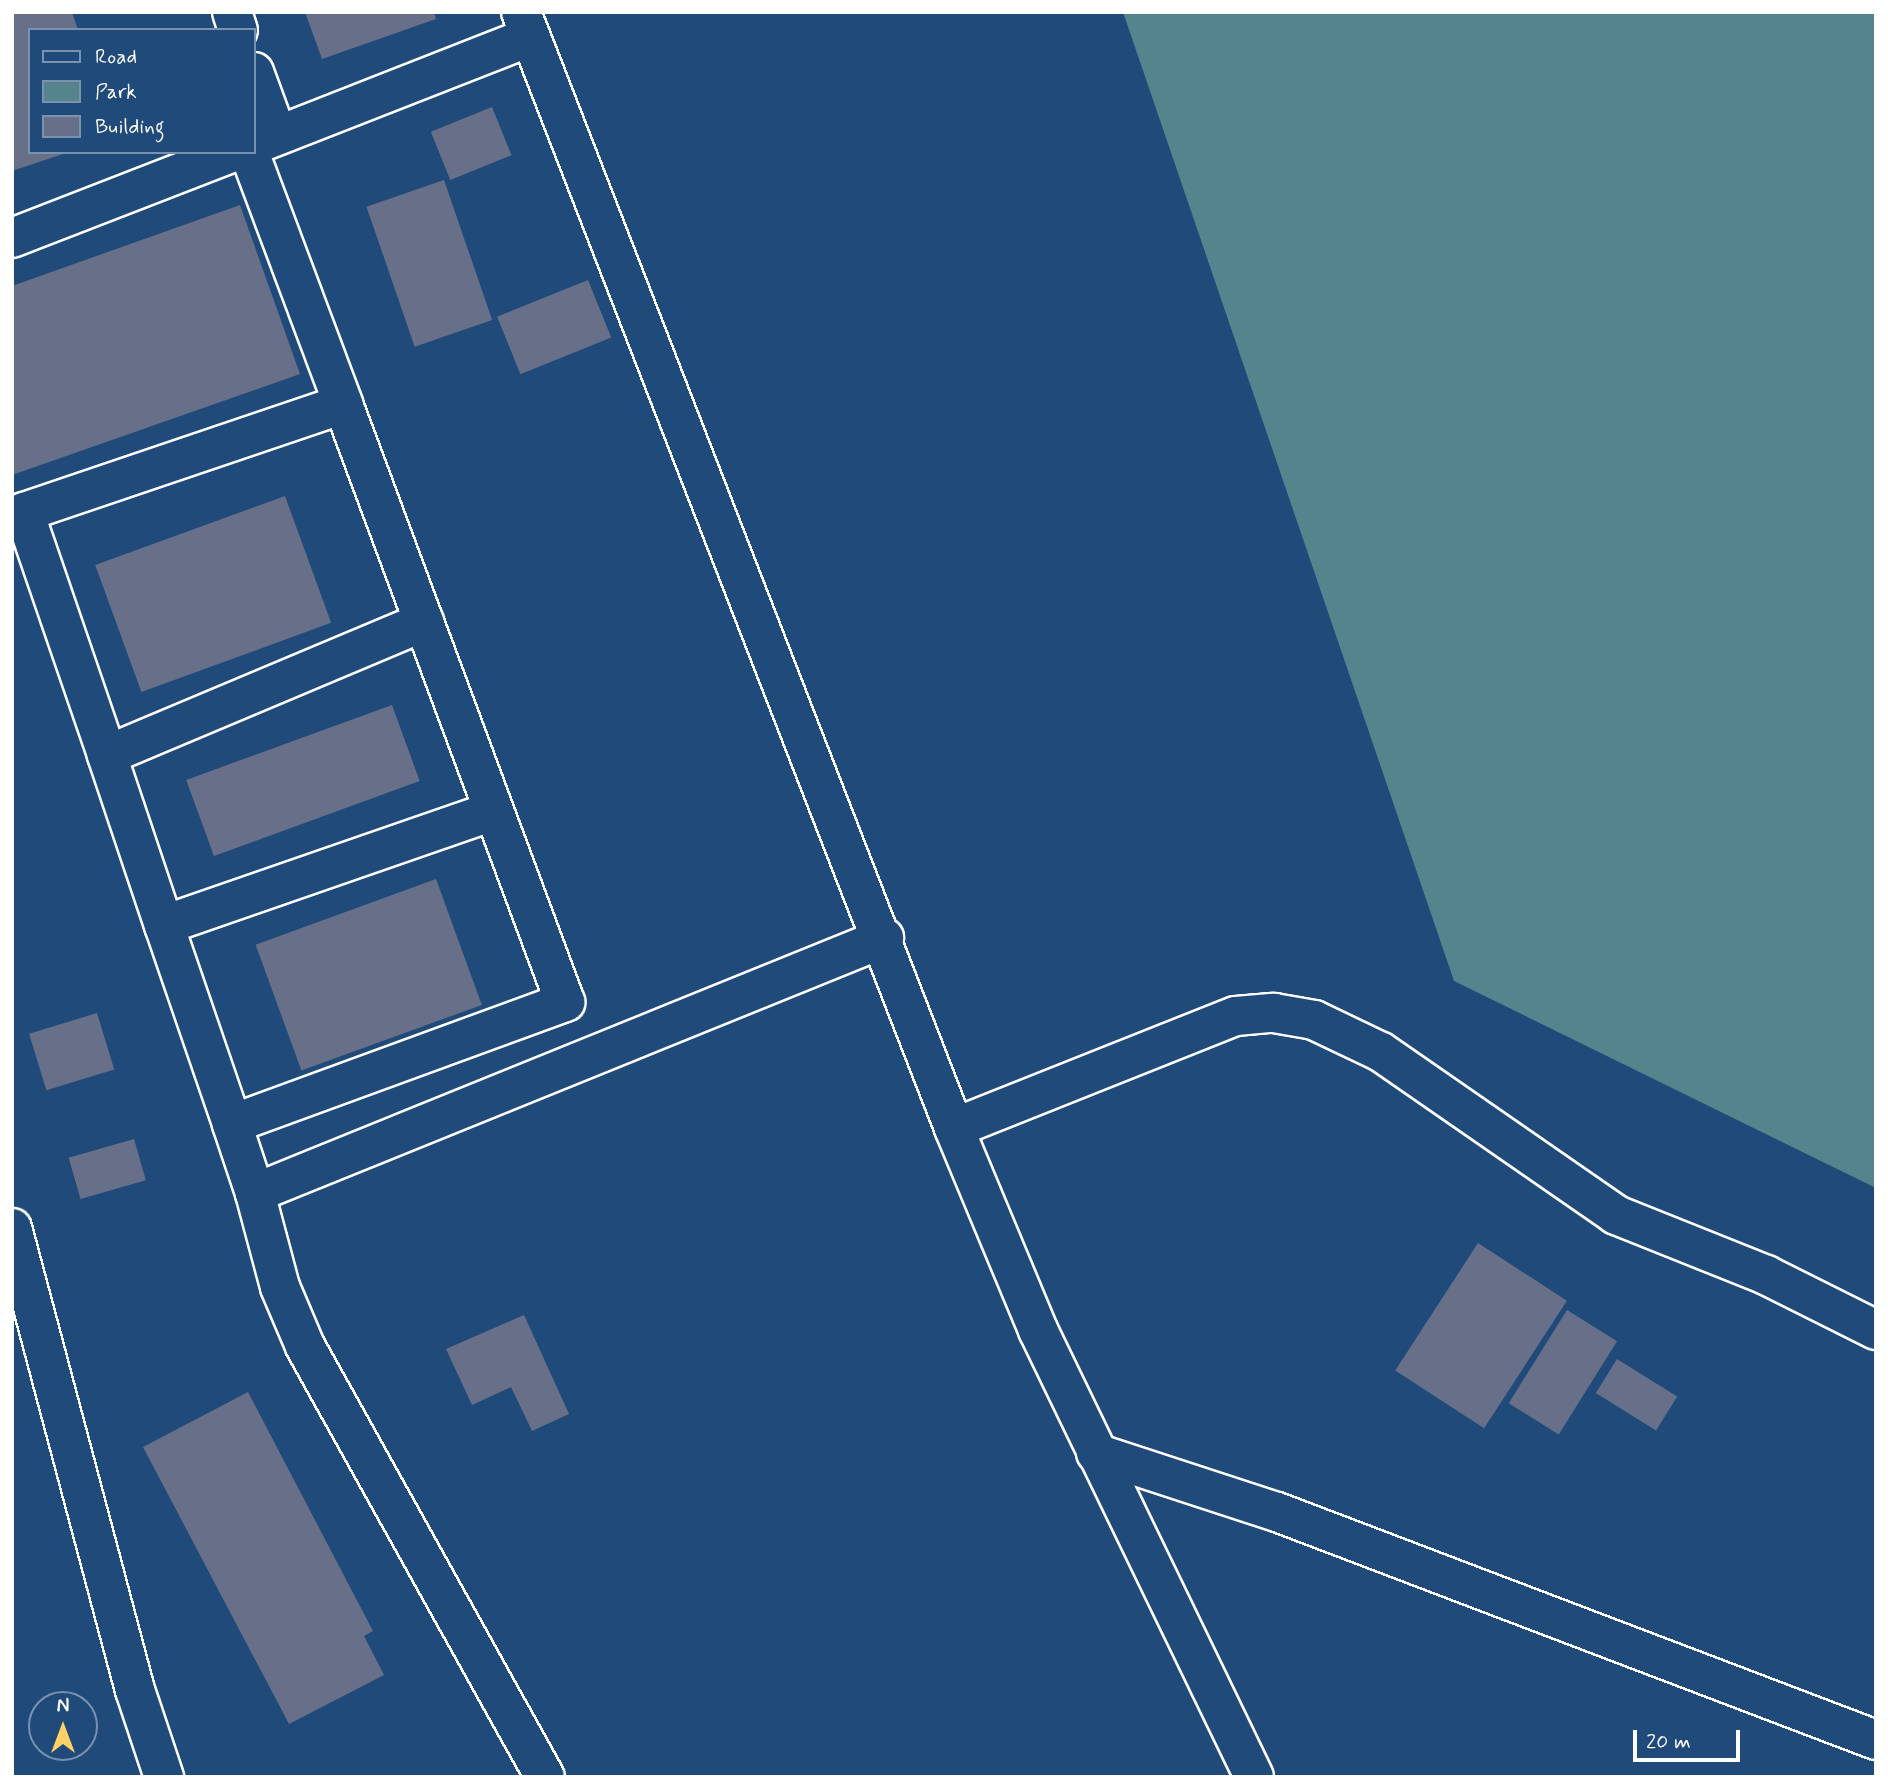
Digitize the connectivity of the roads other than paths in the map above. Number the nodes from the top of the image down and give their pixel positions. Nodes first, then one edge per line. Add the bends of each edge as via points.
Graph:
1 (526, 24) edge
2 (256, 96) edge
3 (260, 144) edge
4 (229, 154) edge
5 (12, 239) edge
6 (343, 404) junction
7 (424, 622) junction
8 (107, 755) junction
9 (494, 811) junction
10 (164, 925) junction
11 (884, 938) junction
12 (232, 1124) junction
13 (954, 1128) junction
14 (255, 1193) junction
15 (12, 1228) edge
16 (1876, 1329) edge
17 (1096, 1453) junction
18 (1876, 1740) edge
19 (164, 1777) edge
20 (545, 1777) edge
21 (1254, 1777) edge

1 - 3 street
1 - 11 street via 777,675
2 - 3 street
3 - 6 street
4 - 5 street
6 - 7 street
6 - 8 street via 24,512
7 - 8 street
7 - 9 street
8 - 10 street
9 - 10 street
9 - 12 street via 565,1002
10 - 12 street
11 - 13 street
11 - 14 street
12 - 14 street
13 - 16 street via 1236,1016 1274,1013 1314,1020 1381,1052 1616,1214 1766,1275
13 - 17 street via 1038,1330
14 - 20 street via 280,1287 305,1346
15 - 19 street via 135,1690
17 - 18 street via 1277,1512
17 - 21 street

